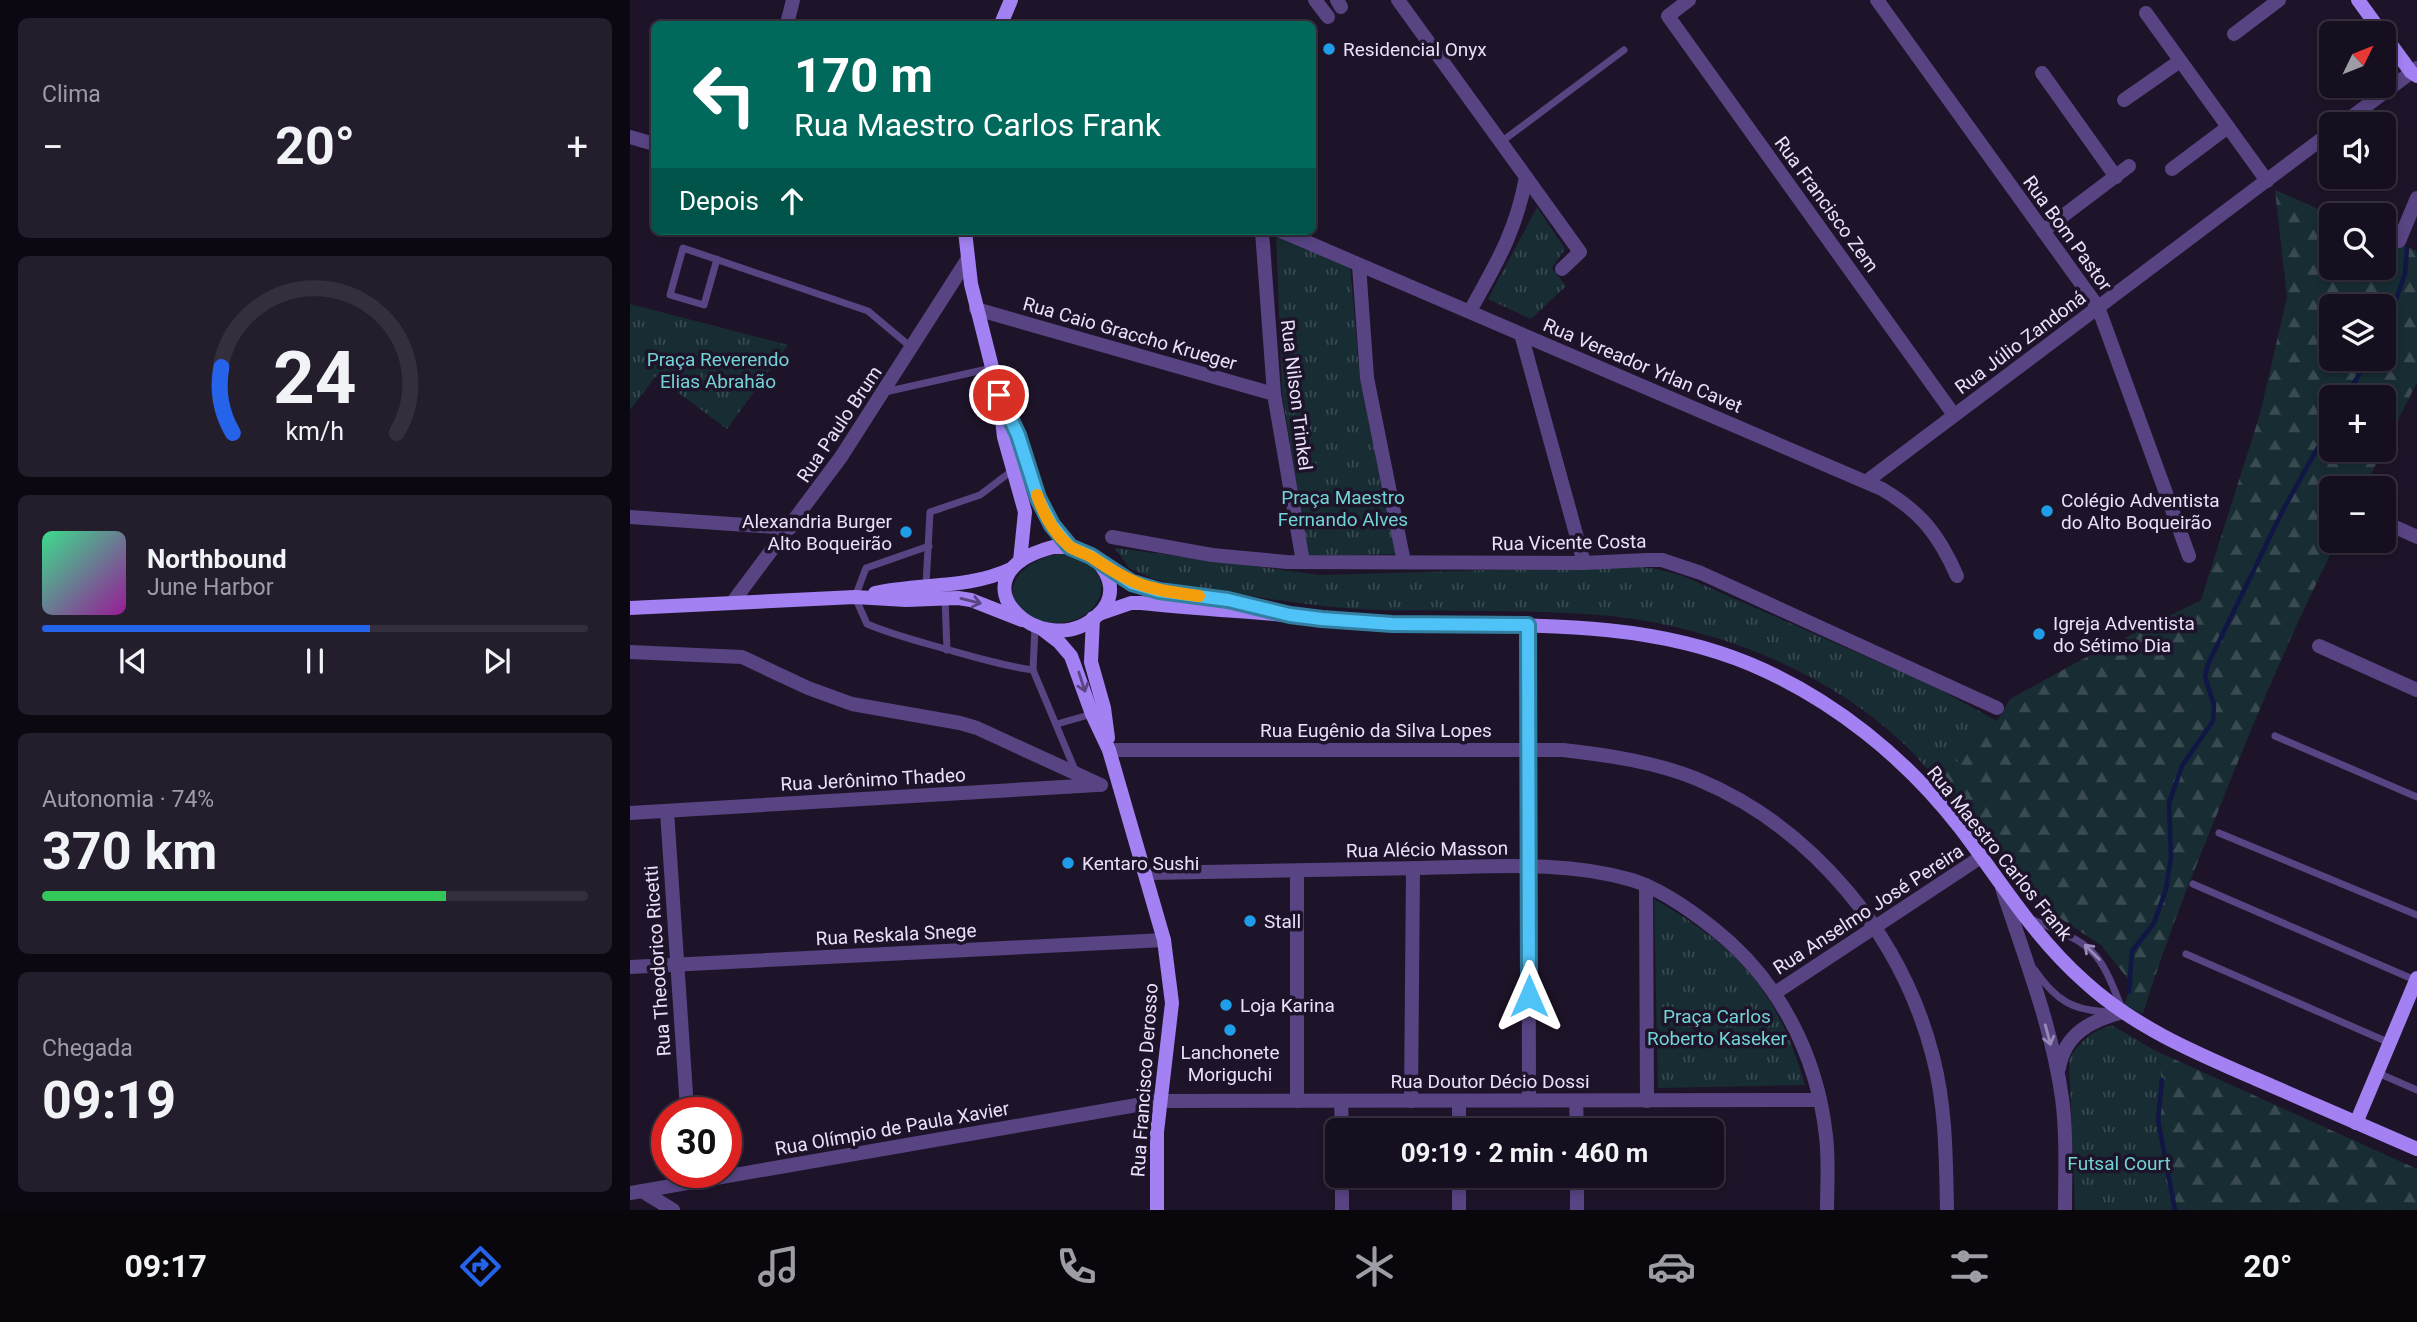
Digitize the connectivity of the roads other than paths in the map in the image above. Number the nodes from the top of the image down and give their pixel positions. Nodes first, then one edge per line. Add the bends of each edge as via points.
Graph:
1 (1012, 0) edge
2 (1315, 0) edge
3 (1398, 0) edge
4 (1689, 0) edge
5 (1877, 0) edge
6 (2279, 0) edge
7 (2358, 0) edge
8 (791, 1) edge
9 (2147, 13) dead end
10 (1328, 18) dead end
11 (787, 21) edge
12 (1002, 21) edge
13 (2373, 21) edge
14 (2234, 34) dead end
15 (2396, 49) edge
16 (1624, 50) dead end
17 (2180, 61) junction
18 (2415, 72) edge
19 (2042, 73) dead end
20 (2124, 100) dead end
21 (2359, 112) edge
22 (2228, 127) junction
23 (630, 137) edge
24 (2319, 141) edge
25 (1501, 142) junction
26 (651, 143) edge
27 (2129, 166) dead end
28 (2172, 169) dead end
29 (1526, 177) junction
30 (2116, 177) junction
31 (2267, 181) junction
32 (2417, 198) edge
33 (2043, 231) junction
34 (965, 235) edge
35 (1262, 235) edge
36 (1290, 235) edge
37 (2399, 241) dead end
38 (717, 259) junction
39 (967, 260) junction
40 (1359, 265) junction
41 (1562, 269) dead end
42 (2098, 307) junction
43 (976, 309) junction
44 (1470, 312) junction
45 (1521, 334) junction
46 (913, 348) junction
47 (992, 368) junction
48 (885, 392) junction
49 (1274, 394) junction
50 (999, 395) junction
51 (1954, 415) junction
52 (1014, 470) junction
53 (1867, 481) junction
54 (630, 517) edge
55 (2396, 527) edge
56 (790, 528) junction
57 (1112, 537) dead end
58 (2417, 537) edge
59 (929, 546) junction
60 (1070, 547) junction
61 (2189, 556) dead end
62 (1099, 562) junction
63 (1303, 562) junction
64 (1404, 562) junction
65 (1584, 562) junction
66 (1015, 565) junction
67 (1957, 576) dead end
68 (926, 585) junction
69 (855, 597) junction
70 (945, 598) junction
71 (732, 603) junction
72 (630, 608) edge
73 (1290, 615) junction
74 (1096, 616) junction
75 (1528, 625) junction
76 (1033, 626) junction
77 (2319, 646) dead end
78 (947, 650) junction
79 (630, 652) edge
80 (1033, 670) junction
81 (2417, 690) edge
82 (1997, 708) dead end
83 (1092, 714) junction
84 (1057, 724) junction
85 (2275, 736) dead end
86 (1528, 749) junction
87 (1109, 750) junction
88 (1076, 773) junction
89 (1119, 783) junction
90 (1101, 785) junction
91 (2417, 797) edge
92 (667, 811) junction
93 (630, 813) edge
94 (2219, 833) dead end
95 (1981, 857) junction
96 (1528, 866) junction
97 (1413, 868) junction
98 (1297, 871) junction
99 (1146, 873) junction
100 (2193, 884) dead end
101 (1646, 885) junction
102 (2001, 885) junction
103 (2417, 915) edge
104 (2024, 916) junction
105 (1875, 927) junction
106 (1164, 940) junction
107 (2023, 952) junction
108 (2186, 954) dead end
109 (677, 965) junction
110 (630, 967) edge
111 (2416, 979) edge
112 (1776, 993) junction
113 (2411, 1009) edge
114 (2123, 1012) junction
115 (2390, 1043) junction
116 (2058, 1073) junction
117 (2377, 1073) junction
118 (2417, 1090) edge
119 (686, 1097) edge
120 (1820, 1100) junction
121 (1160, 1101) junction
122 (1297, 1101) junction
123 (1341, 1101) junction
124 (1411, 1101) junction
125 (1459, 1101) junction
126 (1529, 1101) junction
127 (1576, 1101) junction
128 (1647, 1101) junction
129 (1342, 1118) edge
130 (1459, 1118) edge
131 (1577, 1118) edge
132 (2356, 1123) junction
133 (2417, 1149) edge
134 (1342, 1188) edge
135 (1459, 1188) edge
136 (1577, 1188) edge
137 (636, 1192) edge
138 (673, 1210) edge
139 (1157, 1210) edge
140 (1342, 1210) edge
141 (1459, 1210) edge
142 (1577, 1210) edge
143 (1827, 1210) edge
144 (1947, 1210) edge
145 (2065, 1210) edge

1 - 12 main road
2 - 10 street
3 - 25 street
4 - 51 street, Rua Francisco Zem via 1668,16
5 - 33 street, Rua Bom Pastor
6 - 14 street
7 - 13 main road
8 - 11 street
9 - 17 street
15 - 18 main road
16 - 25 lane
17 - 20 street
17 - 22 street
18 - 21 street
19 - 30 street
22 - 28 street
22 - 31 street
23 - 26 street
24 - 31 street, Rua Júlio Zandoná
25 - 29 street
27 - 30 street
29 - 41 street via 1580,252
29 - 44 street via 1512,232
30 - 33 street
31 - 42 street, Rua Júlio Zandoná
32 - 37 street
33 - 42 street, Rua Bom Pastor
34 - 39 main road
35 - 49 street, Rua Nilson Trinkel
36 - 40 street, Rua Vereador Yrlan Cavet
38 - 38 lane via 683,248 670,295 704,305
38 - 46 lane via 868,311
39 - 43 main road
39 - 46 street, Rua Paulo Brum
40 - 44 street, Rua Vereador Yrlan Cavet
40 - 64 street via 1367,378
42 - 51 street, Rua Júlio Zandoná
42 - 61 street, Rua Bom Pastor
43 - 47 main road
43 - 49 street, Rua Caio Graccho Krueger
44 - 45 street, Rua Vereador Yrlan Cavet
45 - 53 street, Rua Vereador Yrlan Cavet
45 - 65 street
46 - 48 street, Rua Paulo Brum
47 - 48 lane
47 - 50 main road
48 - 56 street, Rua Paulo Brum
49 - 63 street, Rua Nilson Trinkel
50 - 52 main road
50 - 60 main road via 1044,512
51 - 53 street, Rua Júlio Zandoná
52 - 59 lane via 980,495 930,512
52 - 66 main road via 1025,512
53 - 67 street, Rua Vereador Yrlan Cavet via 1896,497 1929,526
54 - 56 street
55 - 58 street
56 - 71 street, Rua Paulo Brum
57 - 63 street, Rua Vicente Costa via 1212,555
59 - 68 lane
59 - 69 lane via 866,568
60 - 62 main road
60 - 66 main road via 1034,552
62 - 73 main road, Rua Maestro Carlos Frank via 1145,588
62 - 74 main road via 1111,589
63 - 64 street, Rua Vicente Costa
64 - 65 street, Rua Vicente Costa
65 - 82 street, Rua Vicente Costa via 1646,559 1680,565
66 - 68 main road via 978,581
66 - 76 main road via 1005,579 1005,591 1010,606
68 - 69 main road
69 - 70 main road
69 - 71 main road
69 - 78 lane via 867,624
70 -> 76 main road via 971,600
70 - 78 lane
71 - 72 main road
73 - 74 main road, Rua Maestro Carlos Frank via 1142,603
73 - 75 main road, Rua Maestro Carlos Frank via 1392,624
74 - 76 main road via 1065,629
74 - 87 main road, Rua Francisco Derosso via 1091,662 1104,708
75 - 86 street
75 - 95 main road, Rua Maestro Carlos Frank via 1608,629 1664,638 1723,654 1782,679 1842,715 1898,760 1938,801
76 - 80 lane
76 -> 83 main road, Rua Francisco Derosso via 1059,642 1071,656
77 - 81 street
78 - 80 lane
79 - 88 street via 742,657 852,704 960,723
80 - 84 lane
83 - 84 lane
83 - 87 main road, Rua Francisco Derosso
84 - 88 lane
85 - 91 lane
86 - 87 street, Rua Eugênio da Silva Lopes
86 - 96 street
86 - 105 street, Rua Eugênio da Silva Lopes via 1627,759 1724,791 1810,852
87 - 89 main road, Rua Francisco Derosso
88 - 90 street
89 - 90 street, Rua Jerônimo Thadeo
89 - 99 main road, Rua Francisco Derosso
90 - 92 street, Rua Jerônimo Thadeo
92 - 93 street, Rua Jerônimo Thadeo
92 - 109 street, Rua Theodorico Ricetti
94 - 103 lane
95 - 102 main road, Rua Maestro Carlos Frank
95 - 105 street, Rua Anselmo José Pereira
96 - 97 street, Rua Alécio Masson
96 - 101 street, Rua Alécio Masson via 1595,872
96 - 126 street
97 - 98 street, Rua Alécio Masson
97 - 124 street
98 - 99 street, Rua Alécio Masson
98 - 122 street
99 - 106 main road, Rua Francisco Derosso
100 - 111 lane
101 - 112 street, Rua Alécio Masson via 1723,935
101 - 128 street
102 - 104 main road, Rua Maestro Carlos Frank
102 - 107 street
104 - 114 main road, Rua Maestro Carlos Frank via 2087,985
114 -> 104 lane via 2108,972 2094,952 2070,935
105 - 112 street, Rua Anselmo José Pereira
105 - 144 street, Rua Eugênio da Silva Lopes via 1912,999 1933,1056 1944,1118
106 - 109 street, Rua Reskala Snege
106 - 121 main road, Rua Francisco Derosso via 1172,1003
107 - 114 lane via 2049,989 2070,1005
107 -> 116 street
108 - 115 lane
109 - 110 street, Rua Reskala Snege
109 - 119 street, Rua Theodorico Ricetti
111 - 113 main road
112 - 120 street, Rua Alécio Masson via 1795,1028
113 - 115 main road
114 - 116 street via 2078,1032 2061,1055
114 - 132 main road, Rua Maestro Carlos Frank via 2186,1048
115 - 117 main road
116 - 145 street via 2064,1121
117 - 118 lane
117 - 132 main road
120 - 128 street, Rua Doutor Décio Dossi
120 - 143 street, Rua Alécio Masson via 1826,1139
121 - 122 street, Rua Doutor Décio Dossi
121 - 137 street, Rua Olímpio de Paula Xavier
121 - 139 main road, Rua Francisco Derosso
122 - 123 street, Rua Doutor Décio Dossi
123 - 124 street, Rua Doutor Décio Dossi
123 - 129 street
124 - 125 street, Rua Doutor Décio Dossi
125 - 126 street, Rua Doutor Décio Dossi
125 - 130 street
126 - 127 street, Rua Doutor Décio Dossi
127 - 128 street, Rua Doutor Décio Dossi
127 - 131 street
132 - 133 main road, Rua Maestro Carlos Frank
134 - 140 street
135 - 141 street
136 - 142 street
137 - 138 street

